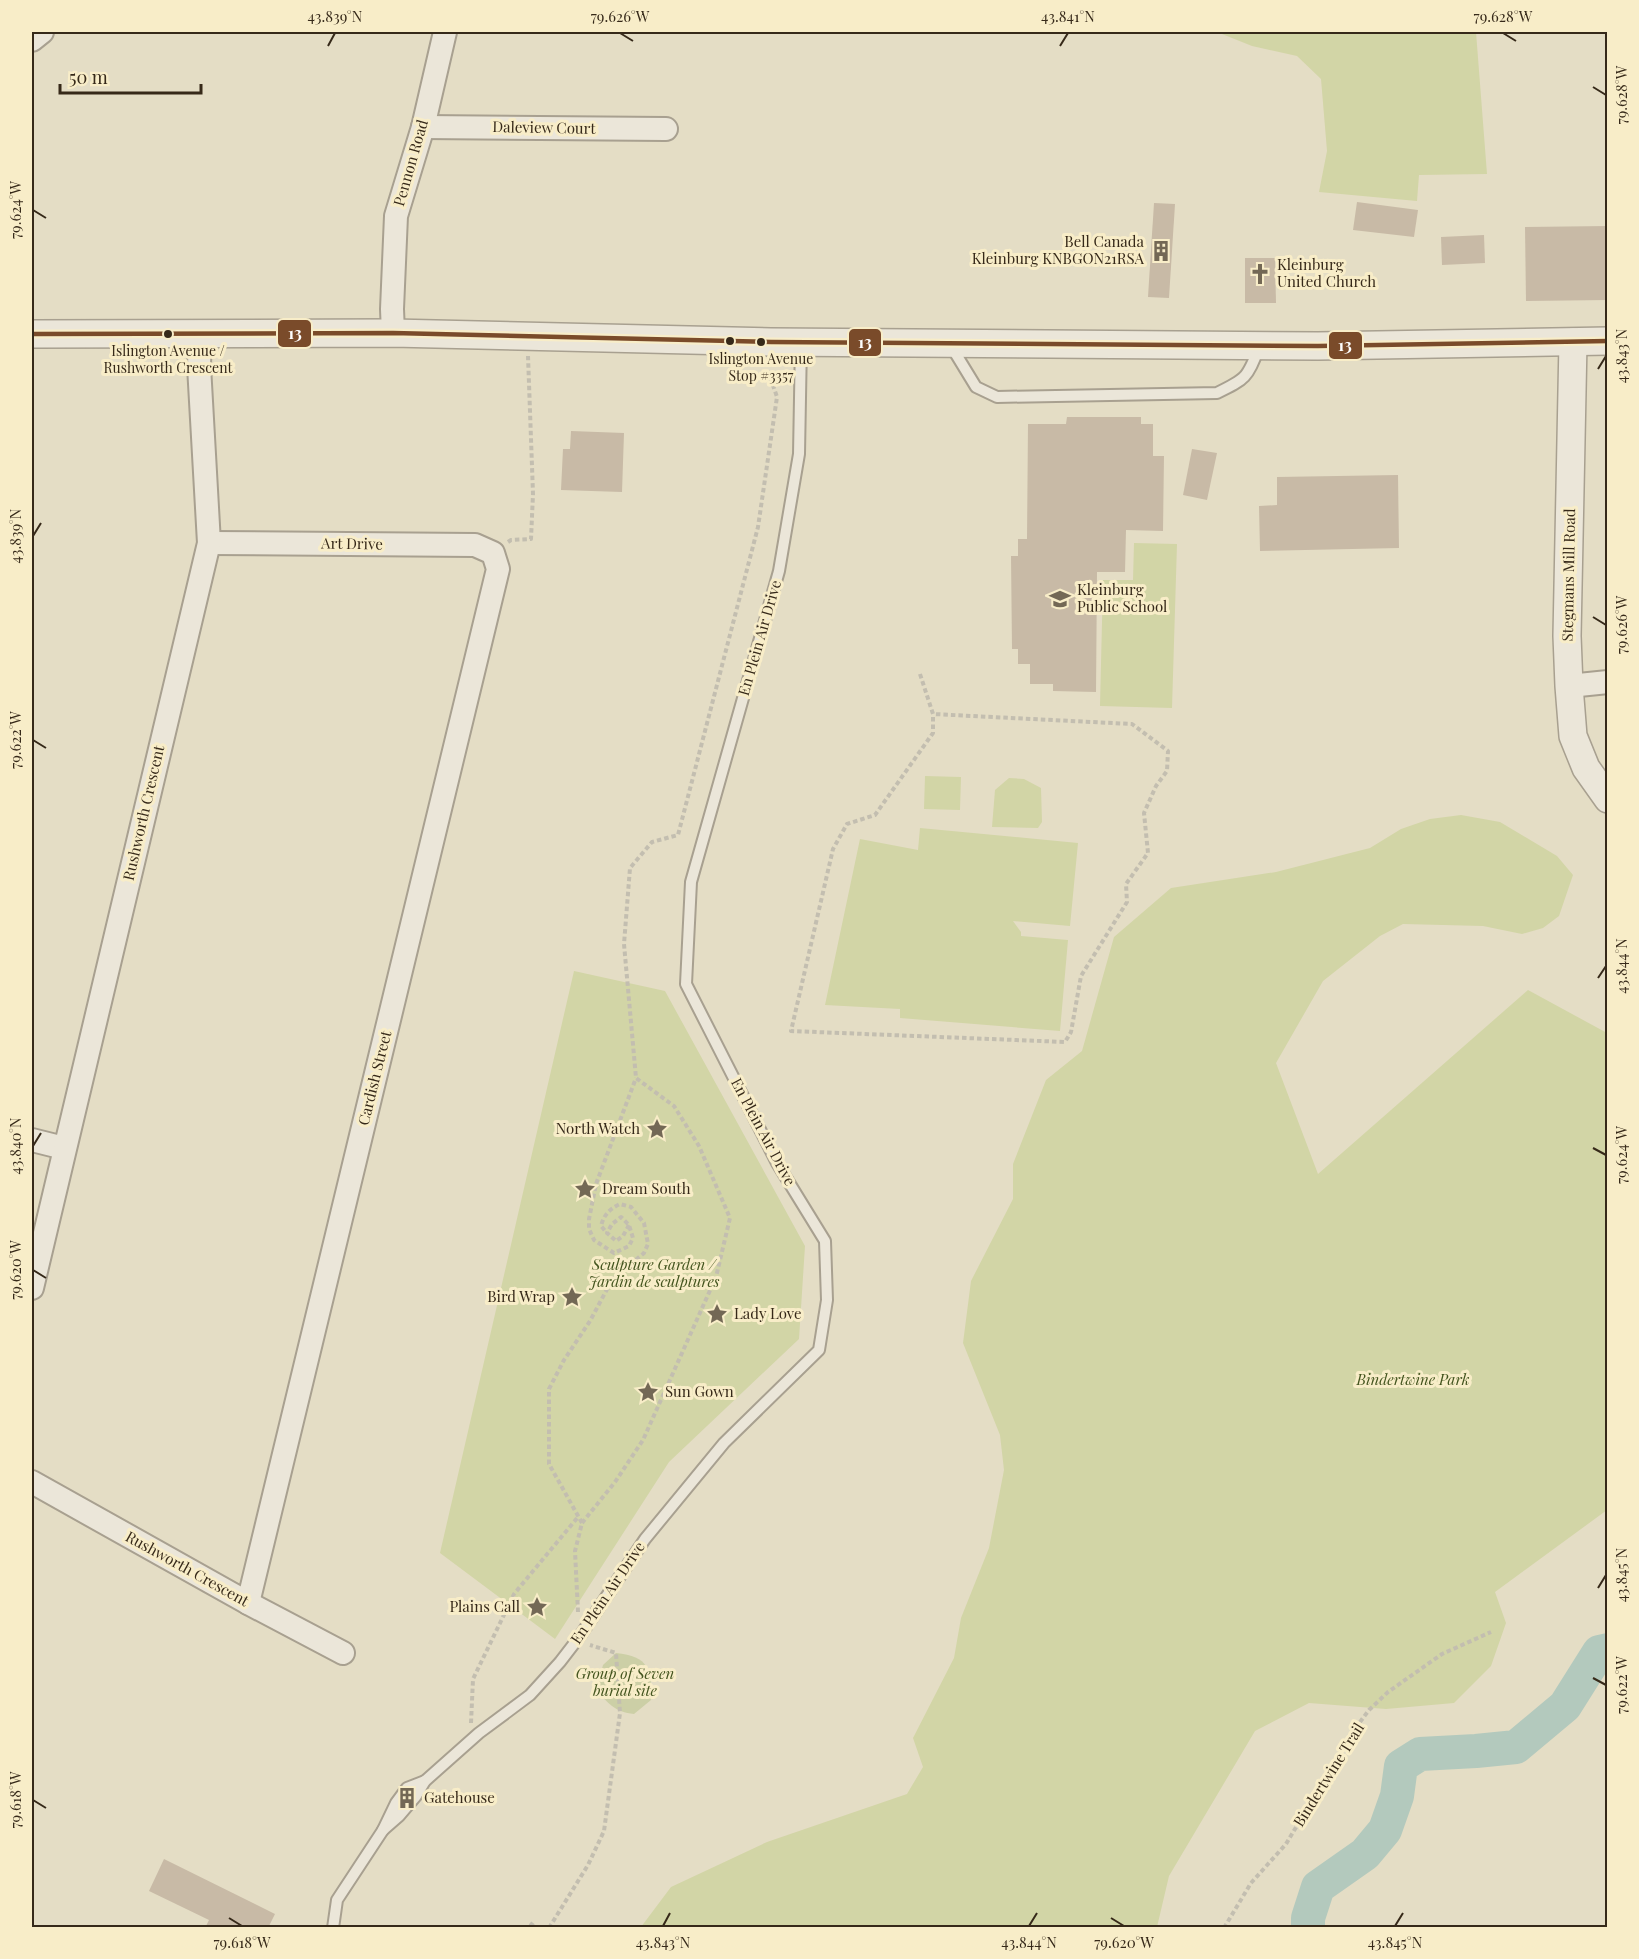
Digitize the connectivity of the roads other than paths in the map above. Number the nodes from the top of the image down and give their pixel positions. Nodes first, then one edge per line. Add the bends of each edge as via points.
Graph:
1 (42, 32) edge
2 (445, 32) edge
3 (32, 40) edge
4 (423, 127) junction
5 (666, 129) dead end
6 (200, 333) junction
7 (393, 333) junction
8 (32, 334) edge
9 (1608, 341) edge
10 (801, 342) junction
11 (1573, 342) junction
12 (950, 343) junction
13 (1260, 344) junction
14 (208, 543) junction
15 (493, 553) joint
16 (1608, 682) edge
17 (1569, 686) junction
18 (1608, 799) edge
19 (32, 1140) edge
20 (64, 1148) junction
21 (32, 1288) edge
22 (32, 1482) edge
23 (248, 1603) junction
24 (344, 1653) dead end
25 (333, 1928) edge

1 - 3 street
2 - 4 street, Pennon Road
4 - 5 street, Daleview Court
4 - 7 street, Pennon Road via 396,216
6 - 7 street
6 - 8 street
6 - 14 street, Rushworth Crescent
7 - 10 street
9 - 11 street
10 - 12 street
10 - 25 lane, En Plein Air Drive via 799,454 779,571 691,882 686,984 777,1162 825,1241 827,1300 819,1350 724,1443 645,1539 580,1636 530,1695 425,1781 383,1830 337,1900
11 - 13 street
11 - 17 street, Stegmans Mill Road
12 - 13 street
12 - 13 lane via 976,387 997,397 1217,393 1243,380
14 - 15 street, Art Drive via 475,545
14 - 20 street, Rushworth Crescent
15 - 23 street, Cardish Street via 498,569
16 - 17 street
17 - 18 street, Stegmans Mill Road via 1573,736 1586,768
19 - 20 street
20 - 21 street, Rushworth Crescent
22 - 23 street, Rushworth Crescent
23 - 24 street, Rushworth Crescent

